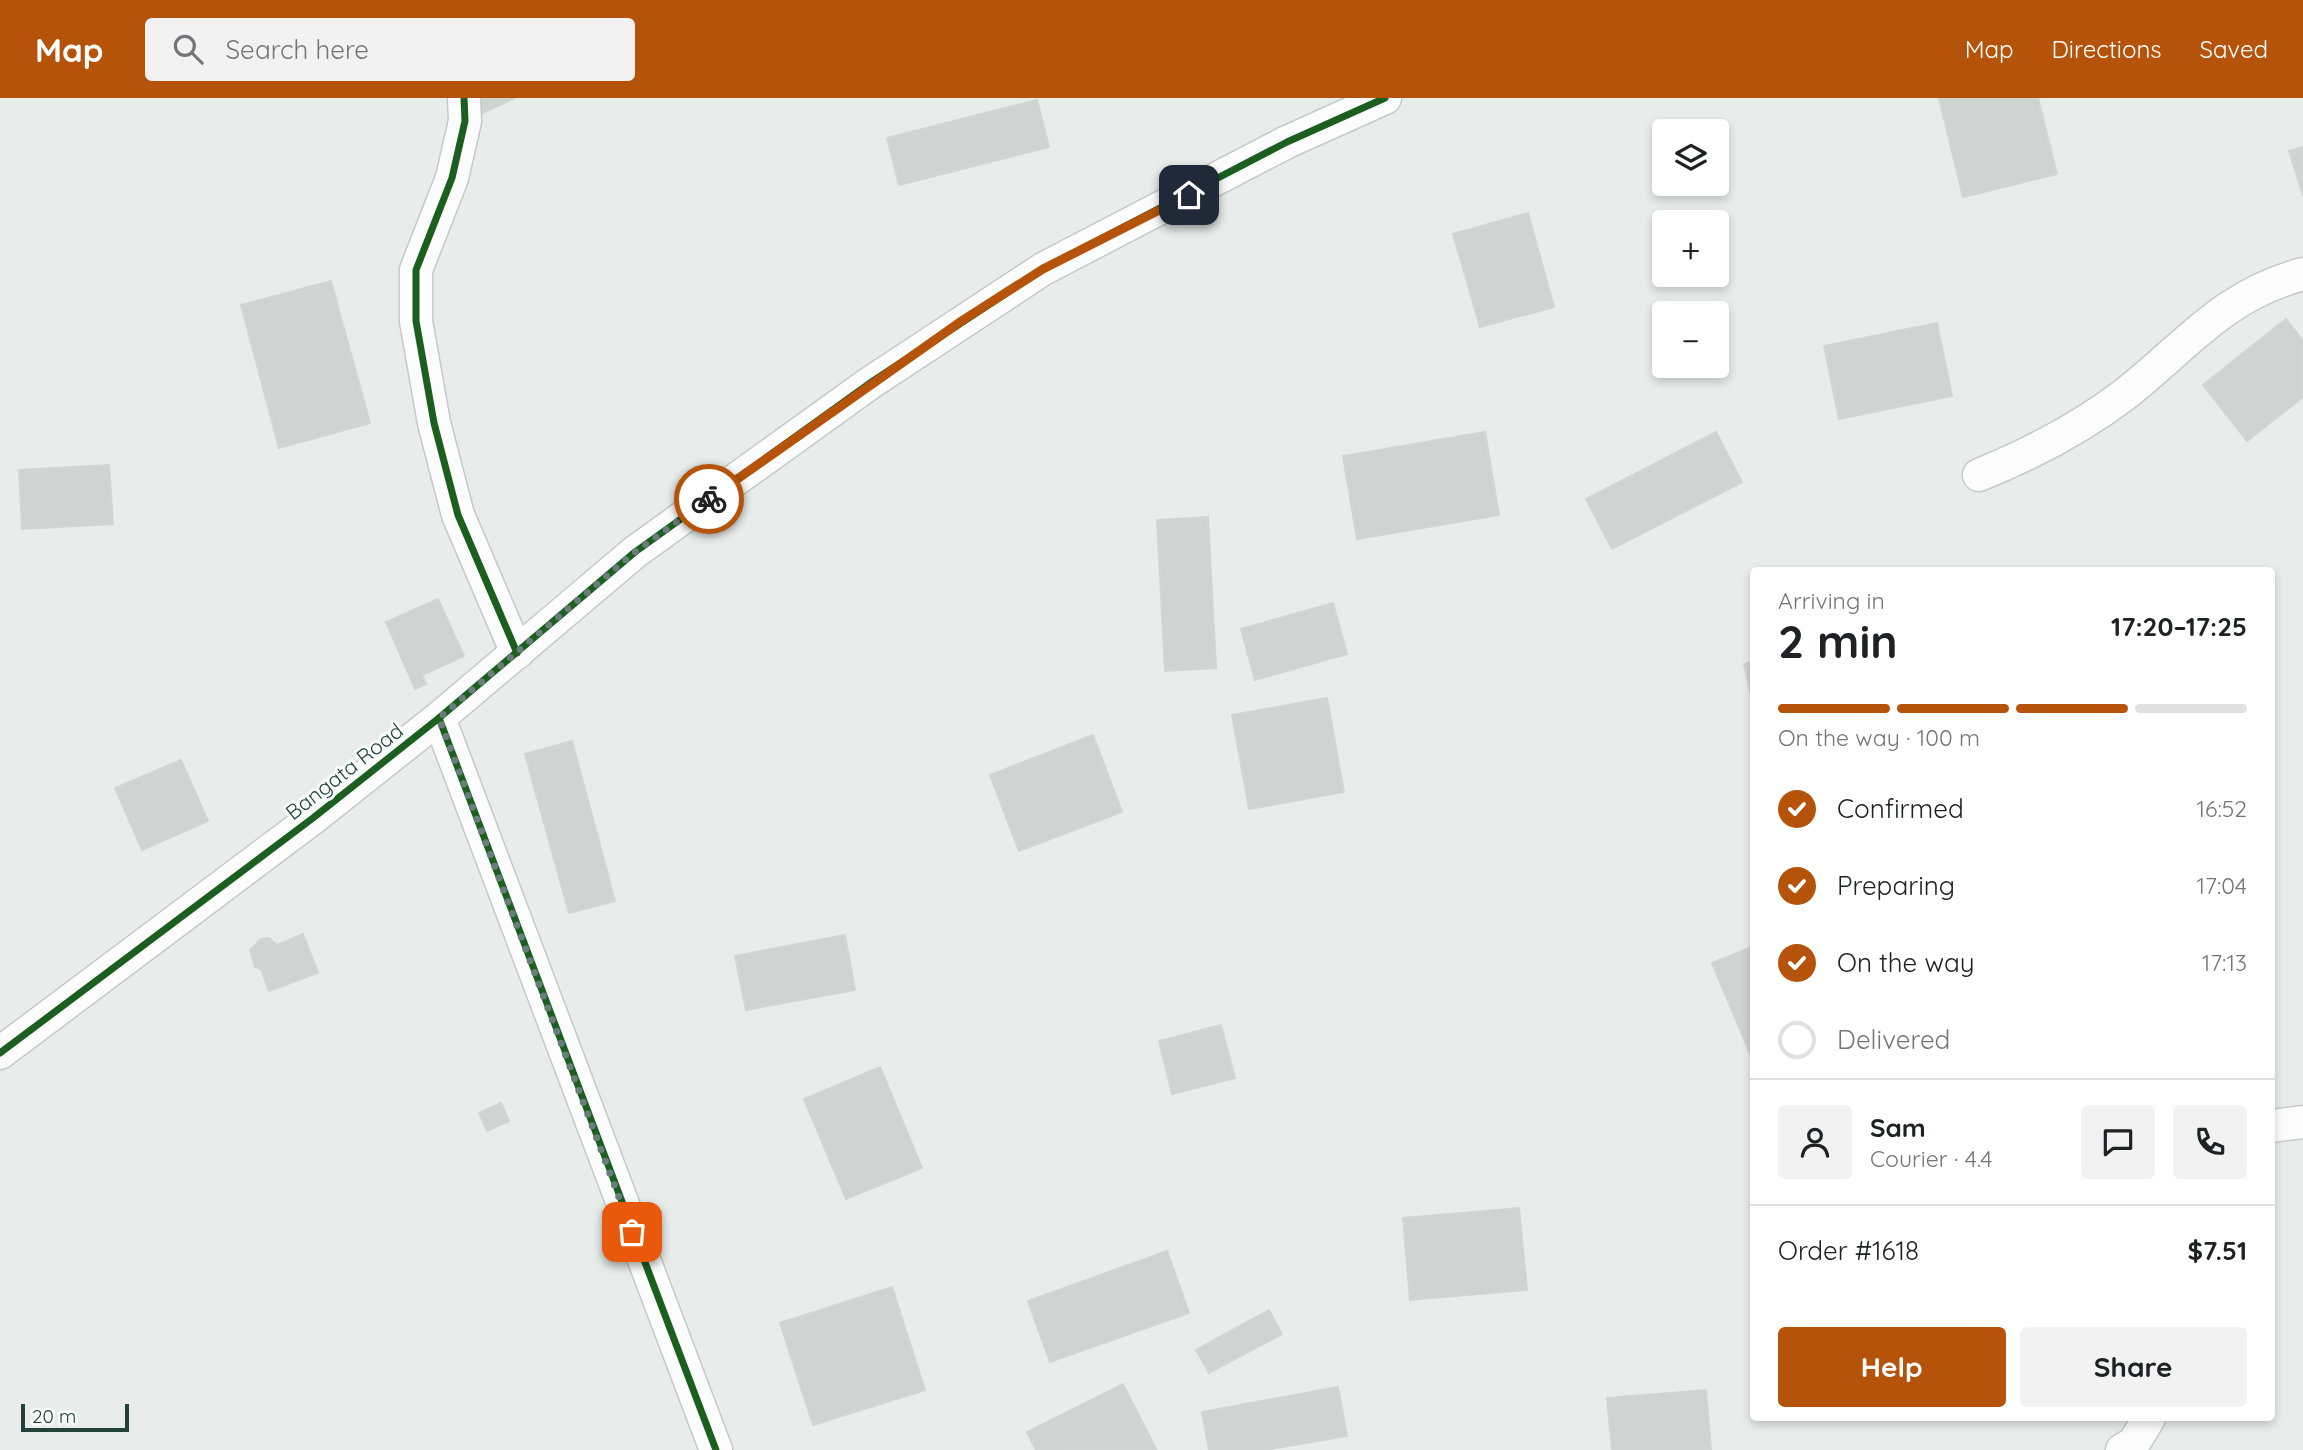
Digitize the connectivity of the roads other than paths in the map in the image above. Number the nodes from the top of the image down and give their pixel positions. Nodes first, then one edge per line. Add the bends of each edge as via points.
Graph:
1 (464, 98) edge
2 (1385, 98) edge
3 (2303, 274) edge
4 (1979, 475) dead end
5 (517, 653) junction
6 (439, 718) junction
7 (0, 1054) edge
8 (2303, 1122) edge
9 (2275, 1126) edge
10 (2147, 1421) edge
11 (716, 1450) edge
12 (2122, 1450) edge

1 - 5 street via 465,121 452,178 416,270 416,321 434,423 458,516
2 - 5 street, Bangata Road via 1287,142 1043,269 963,320 635,552
3 - 4 street via 2236,303 2202,325 2113,402 2037,452
5 - 6 street, Bangata Road
6 - 7 street, Bangata Road
6 - 11 street
8 - 9 street
10 - 12 street via 2134,1443

